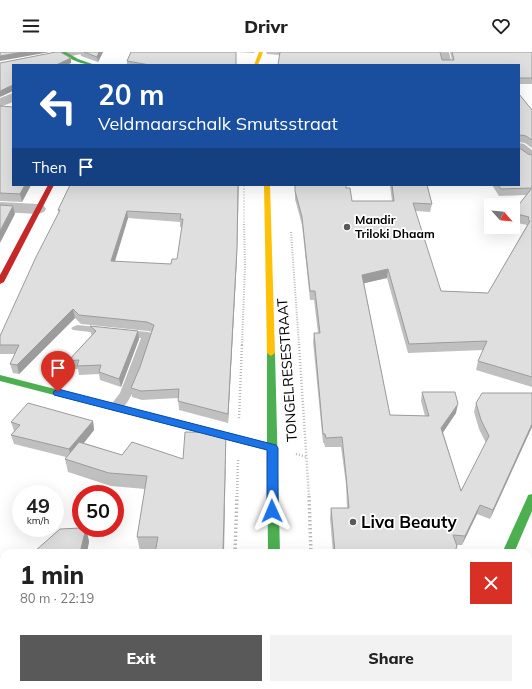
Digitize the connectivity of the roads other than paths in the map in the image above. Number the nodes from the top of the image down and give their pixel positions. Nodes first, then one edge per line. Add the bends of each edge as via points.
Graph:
1 (77, 52) edge
2 (261, 52) edge
3 (444, 52) edge
4 (63, 53) edge
5 (85, 64) edge
6 (256, 64) edge
7 (447, 64) edge
8 (12, 98) edge
9 (1, 103) edge
10 (520, 148) edge
11 (532, 157) edge
12 (50, 186) edge
13 (267, 186) edge
14 (0, 206) edge
15 (38, 209) junction
16 (0, 282) edge
17 (77, 328) dead end
18 (0, 378) edge
19 (115, 407) junction
20 (272, 448) junction
21 (532, 498) edge
22 (274, 549) edge
23 (510, 549) edge

1 - 4 street
2 - 6 main road
3 - 7 street
4 - 5 main road
8 - 9 street
10 - 11 street
12 - 15 main road
13 - 20 main road, TONGELRESESTRAAT via 271,266
14 - 15 street
15 - 16 main road
17 - 19 lane via 148,335 126,395
18 - 19 main road
19 - 20 main road
20 - 22 main road, TONGELRESESTRAAT
21 - 23 main road

